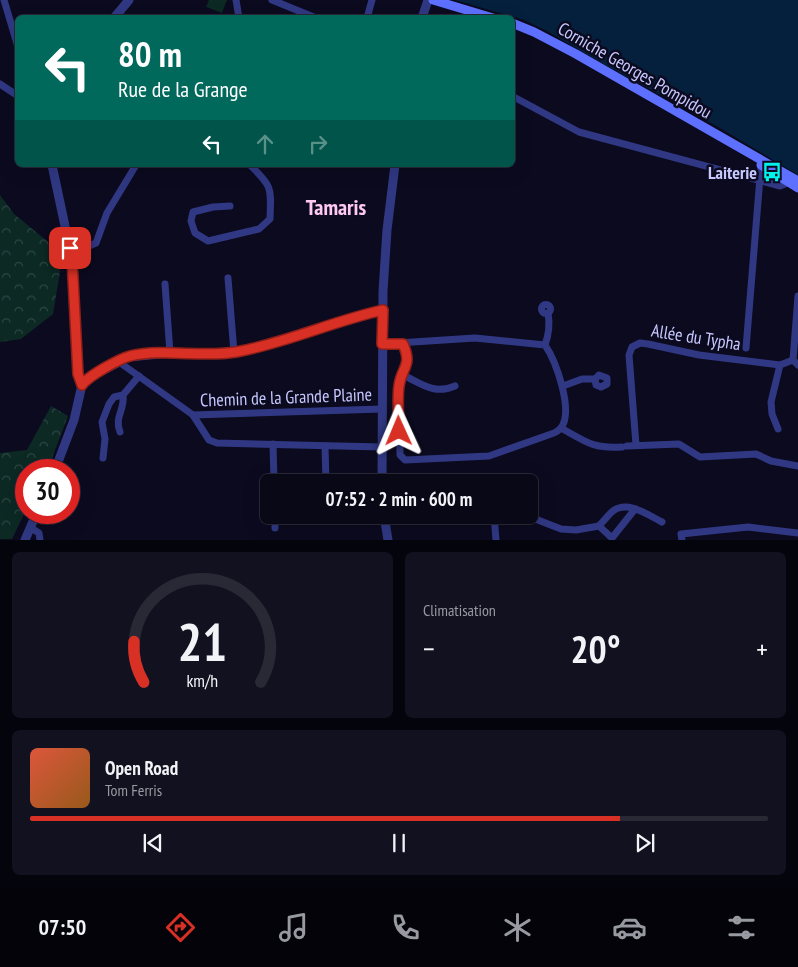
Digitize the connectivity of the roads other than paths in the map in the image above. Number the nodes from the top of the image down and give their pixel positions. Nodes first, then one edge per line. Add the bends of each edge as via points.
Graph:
1 (4, 0) edge
2 (129, 0) edge
3 (236, 0) edge
4 (272, 0) edge
5 (372, 0) edge
6 (428, 0) edge
7 (434, 0) edge
8 (116, 15) edge
9 (238, 15) edge
10 (309, 15) edge
11 (368, 15) edge
12 (423, 15) edge
13 (483, 15) edge
14 (515, 24) edge
15 (15, 37) edge
16 (0, 84) edge
17 (15, 94) edge
18 (515, 98) edge
19 (739, 148) junction
20 (761, 165) junction
21 (52, 167) edge
22 (135, 167) edge
23 (252, 167) edge
24 (395, 167) edge
25 (792, 180) edge
26 (759, 181) junction
27 (798, 188) edge
28 (230, 206) dead end
29 (71, 254) junction
30 (228, 278) dead end
31 (165, 284) dead end
32 (798, 296) edge
33 (383, 310) junction
34 (548, 313) dead end
35 (413, 343) junction
36 (382, 344) junction
37 (403, 344) junction
38 (545, 345) junction
39 (746, 348) dead end
40 (234, 352) junction
41 (170, 353) junction
42 (119, 362) junction
43 (796, 363) edge
44 (408, 364) junction
45 (780, 365) junction
46 (403, 375) junction
47 (139, 376) junction
48 (595, 378) dead end
49 (82, 385) junction
50 (455, 386) dead end
51 (563, 386) junction
52 (123, 395) junction
53 (382, 409) junction
54 (193, 415) junction
55 (561, 428) junction
56 (778, 429) dead end
57 (120, 432) dead end
58 (274, 444) junction
59 (636, 445) junction
60 (325, 446) junction
61 (382, 447) junction
62 (103, 458) dead end
63 (60, 459) edge
64 (798, 466) edge
65 (274, 474) edge
66 (326, 474) edge
67 (382, 474) edge
68 (635, 509) junction
69 (538, 520) edge
70 (662, 522) dead end
71 (32, 524) edge
72 (275, 524) edge
73 (385, 524) edge
74 (495, 524) edge
75 (599, 526) junction
76 (31, 528) junction
77 (275, 528) dead end
78 (787, 531) junction
79 (798, 533) edge
80 (25, 540) edge
81 (40, 540) edge
82 (388, 540) edge
83 (496, 540) edge
84 (682, 540) edge
85 (784, 540) edge

1 - 15 street
2 - 8 street
3 - 9 street
4 - 10 street
5 - 11 street
6 - 12 street
7 - 13 main road
14 - 19 main road, Corniche Georges Pompidou via 576,54
16 - 17 street
18 - 26 street via 580,132
19 - 20 main road, Corniche Georges Pompidou
19 - 25 main road, Corniche Georges Pompidou
20 - 25 main road, Corniche Georges Pompidou
20 - 26 street
21 - 29 street
22 - 29 street via 108,213 96,243
23 - 28 street via 267,181 271,193 270,219 260,229 208,241 196,233 190,221 193,212
24 - 33 street via 387,230
25 - 26 street via 783,186
25 - 27 main road, Corniche Georges Pompidou
26 - 39 street
29 - 49 street via 78,374
30 - 40 street
31 - 41 street
32 - 43 street
33 - 36 street
33 - 40 street
34 - 38 street
35 - 37 street
35 - 38 street via 475,338
35 - 44 street
36 - 37 street
36 - 53 street
37 - 44 street
38 - 51 street
40 - 41 street
41 - 42 street via 129,356
42 - 47 street, Chemin de la Grande Plaine
42 - 49 street via 88,378
43 - 45 street, Allée du Typha
44 - 46 street
45 - 56 street via 771,402
45 - 59 street, Allée du Typha via 699,355 640,343 632,347 629,355
46 - 50 street via 434,390
46 - 55 street via 399,385 399,431 400,455 405,460 489,456
47 - 52 street
47 - 54 street, Chemin de la Grande Plaine
48 - 51 street
49 - 63 street
51 - 55 street via 565,417
52 - 57 street via 117,423
52 - 62 street via 109,404 102,422 105,439
53 - 54 street, Chemin de la Grande Plaine
53 - 61 street
54 - 58 street via 209,440
55 - 59 street via 591,445 604,448
58 - 60 street
58 - 65 street
59 - 64 street via 679,444 700,456 756,454
60 - 61 street
60 - 66 street
61 - 67 street
68 - 70 street
68 - 75 street via 623,506 612,511
68 - 75 street via 612,538
69 - 75 street via 562,529
71 - 76 street
72 - 77 street
73 - 82 street
74 - 83 street
76 - 80 street
76 - 81 street via 39,533
78 - 79 street
78 - 84 street via 748,526 681,534
78 - 85 street

